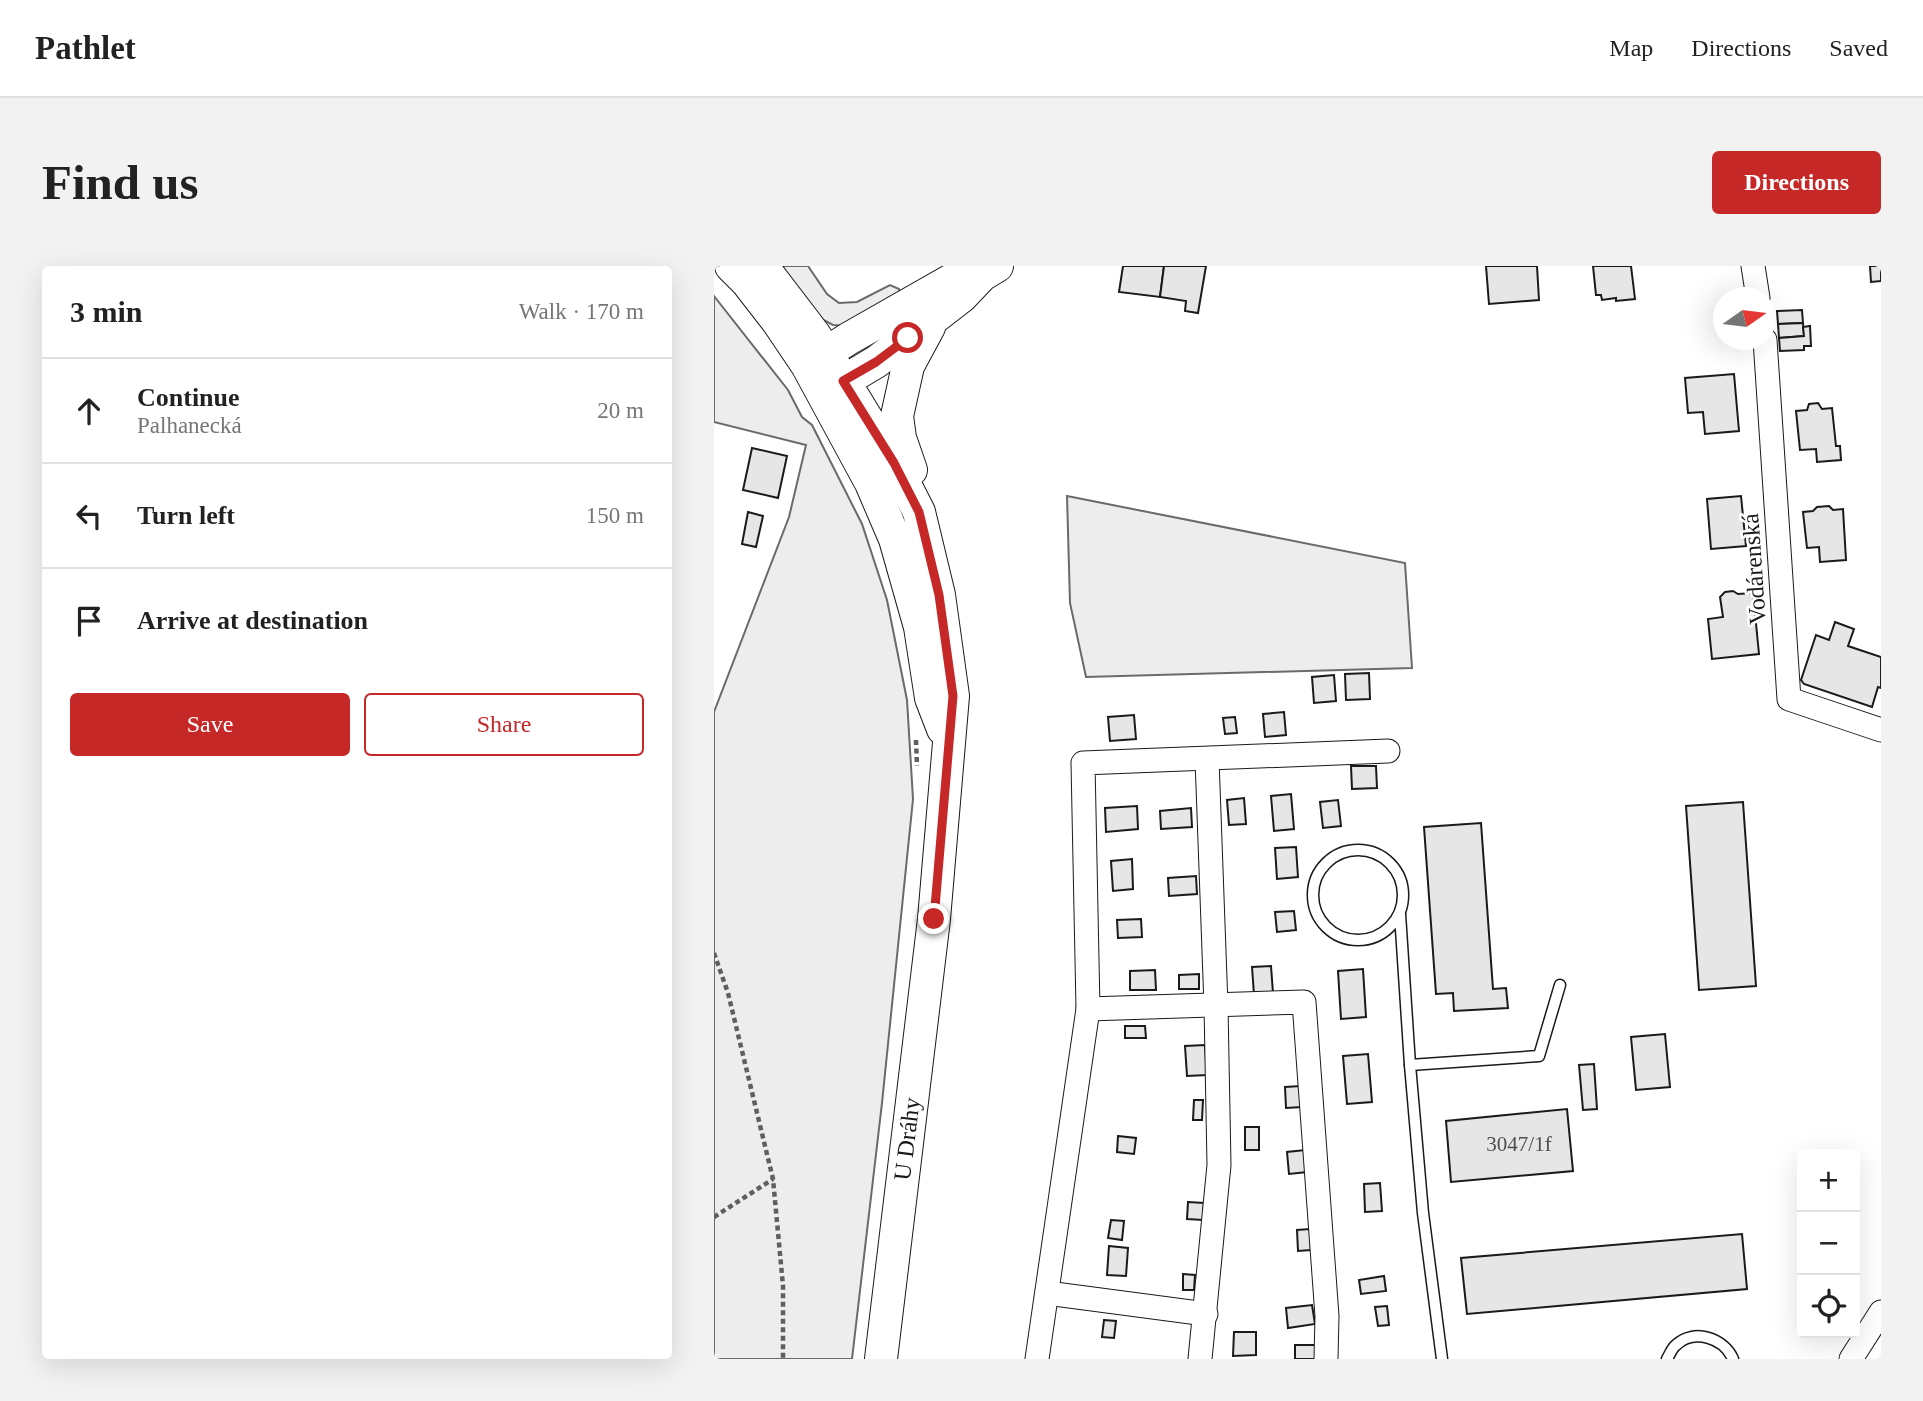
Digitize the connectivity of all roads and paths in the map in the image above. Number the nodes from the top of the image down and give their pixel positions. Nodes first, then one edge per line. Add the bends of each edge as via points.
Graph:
1 (731, 266) edge
2 (762, 266) edge
3 (1754, 266) edge
4 (985, 269) edge
5 (1757, 287) edge
6 (935, 315) junction
7 (1766, 350) edge
8 (817, 359) junction
9 (833, 388) junction
10 (919, 512) junction
11 (916, 727) dead end
12 (1881, 730) edge
13 (948, 743) junction
14 (1388, 751) dead end
15 (1207, 759) junction
16 (917, 775) dead end
17 (1400, 914) junction
18 (714, 953) edge
19 (1560, 985) dead end
20 (1216, 1006) junction
21 (1088, 1009) junction
22 (1410, 1065) junction
23 (773, 1179) junction
24 (714, 1217) edge
25 (1047, 1293) junction
26 (1881, 1312) edge
27 (1206, 1314) junction
28 (783, 1359) edge
29 (881, 1359) edge
30 (1037, 1359) edge
31 (1200, 1359) edge
32 (1326, 1359) edge
33 (1442, 1359) edge
34 (1667, 1359) edge
35 (1733, 1359) edge
36 (1851, 1359) edge

1 - 8 street
2 - 8 street via 814,334
3 - 5 street
4 - 6 street via 962,296
4 - 8 street via 956,278
6 - 9 street via 876,362
6 - 10 street via 908,366 897,416
7 - 12 street, Vodárenská via 1789,699
8 - 9 street
9 - 10 street via 894,463
9 - 13 street via 895,539 919,627 931,698
10 - 13 street, U Dráhy via 939,595 953,696
11 - 16 path
13 - 29 street, U Dráhy via 934,919
14 - 15 street
15 - 20 street
15 - 21 street via 1083,763
17 - 17 lane via 1402,885 1387,860 1374,852 1344,851 1320,869 1312,898 1315,913 1335,935 1365,941 1391,927
17 - 22 lane
18 - 23 path
19 - 22 lane via 1539,1056
20 - 21 street
20 - 27 street via 1219,1165
20 - 32 street via 1304,1002 1326,1302
21 - 25 street
22 - 33 lane
23 - 24 path
23 - 28 path via 783,1286
25 - 27 street
25 - 30 street
26 - 36 street
27 - 31 street
34 - 35 lane via 1675,1345 1696,1336 1719,1342

